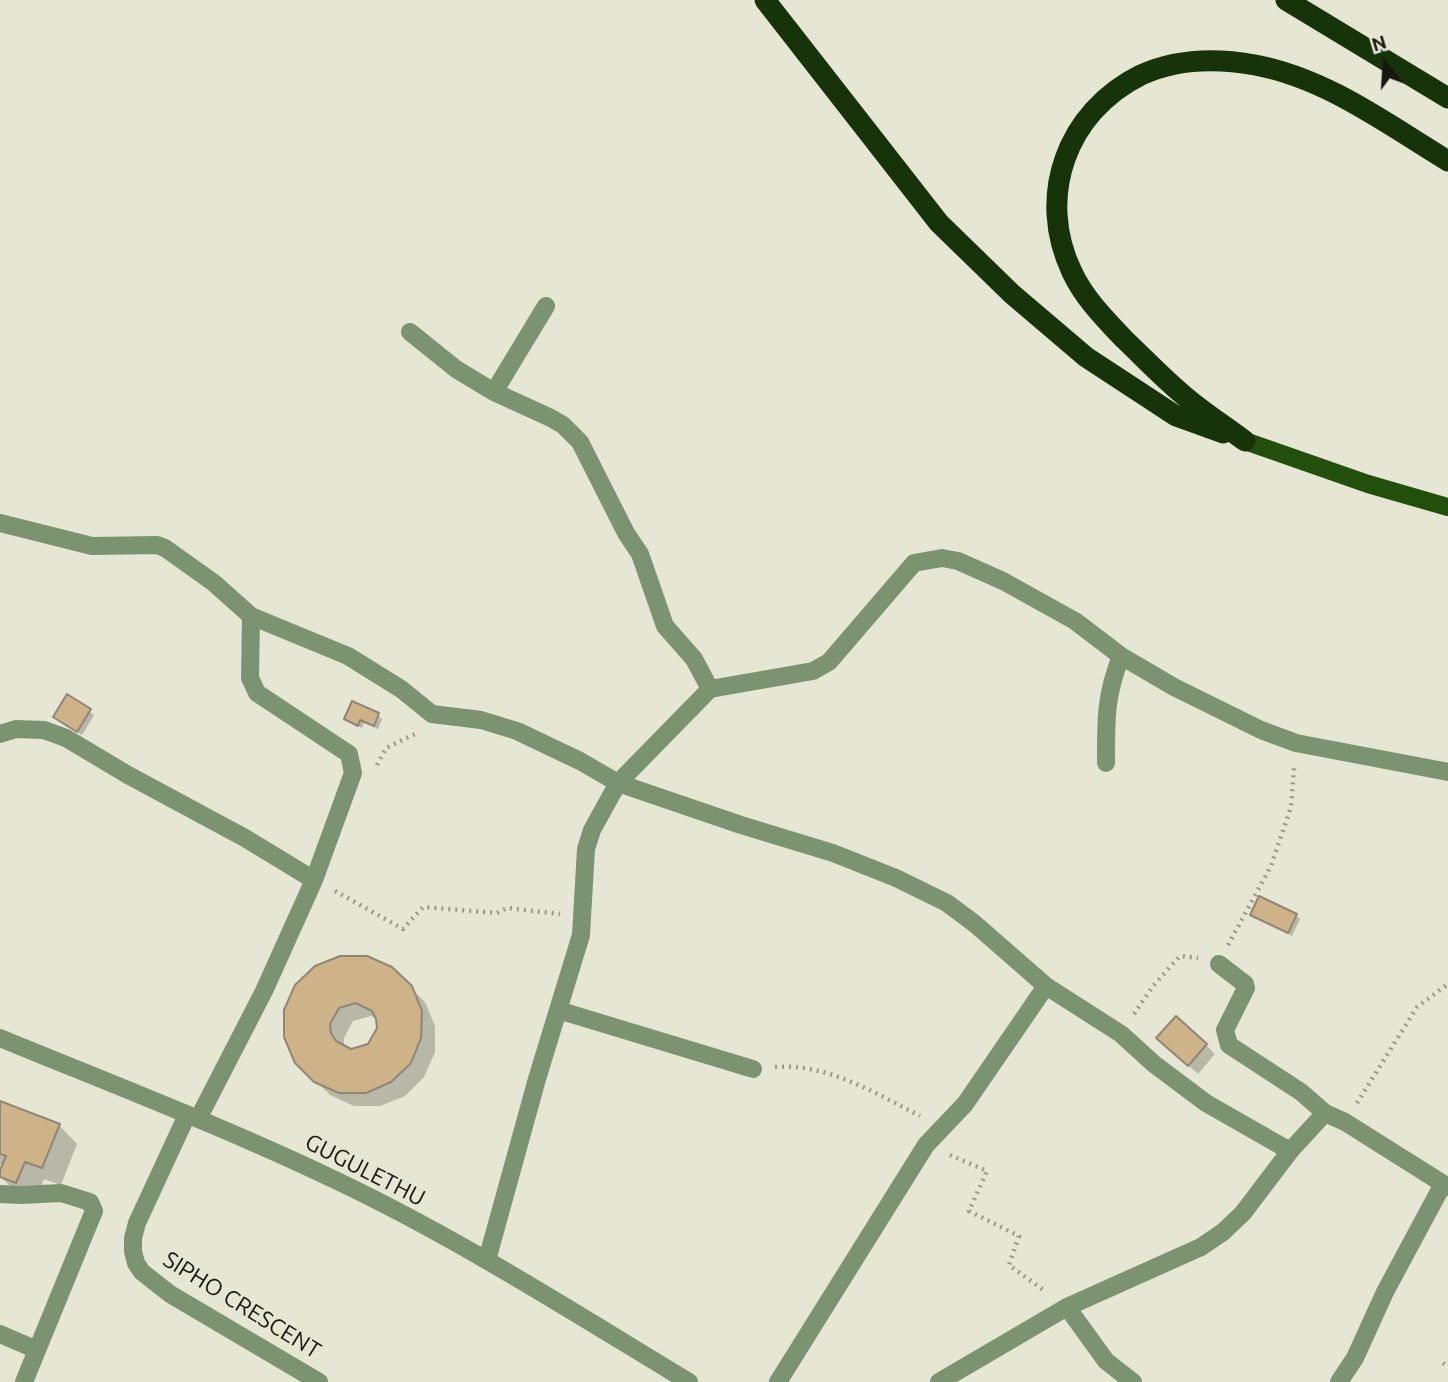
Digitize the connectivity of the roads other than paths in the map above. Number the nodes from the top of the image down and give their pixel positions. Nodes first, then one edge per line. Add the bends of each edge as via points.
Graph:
1 (765, 0) edge
2 (1286, 0) edge
3 (1448, 98) edge
4 (1448, 161) edge
5 (545, 306) dead end
6 (410, 332) dead end
7 (494, 392) junction
8 (1245, 441) junction
9 (1448, 507) edge
10 (0, 523) edge
11 (251, 616) junction
12 (1121, 656) junction
13 (710, 688) junction
14 (0, 734) edge
15 (1106, 763) dead end
16 (1448, 772) edge
17 (618, 783) junction
18 (314, 880) junction
19 (1219, 964) road end
20 (1046, 986) junction
21 (558, 1010) junction
22 (0, 1038) edge
23 (753, 1069) road end
24 (1325, 1113) junction
25 (193, 1117) junction
26 (1290, 1152) junction
27 (1445, 1186) edge
28 (0, 1194) edge
29 (487, 1260) junction
30 (1067, 1307) junction
31 (0, 1334) edge
32 (37, 1350) junction
33 (24, 1382) edge
34 (319, 1382) edge
35 (689, 1382) edge
36 (778, 1382) edge
37 (939, 1382) edge
38 (1133, 1382) edge
39 (1339, 1382) edge

1 - 8 highway via 939,223 1012,294 1086,357 1176,416
2 - 3 highway
4 - 8 highway via 1341,97 1254,65 1191,61 1141,75 1083,121 1066,155 1057,191 1061,243 1073,275 1105,319 1146,360 1183,395
5 - 7 street
6 - 7 street
7 - 13 street via 551,418 580,442 640,554 665,626 694,659
8 - 9 main road
10 - 11 street via 92,546 157,545 214,583
11 - 17 street via 348,656 432,714 481,720 517,731
11 - 18 street, SIPHO CRESCENT via 250,678 257,693 349,754 354,773
12 - 13 street via 1075,621 1003,581 942,558 914,563 829,662 813,671
12 - 15 street via 1107,705
12 - 16 street via 1174,687 1296,743
13 - 17 street
14 - 18 street via 16,729 44,730 66,738
17 - 20 street via 833,853 906,883 947,903
17 - 21 street via 586,849 581,935
18 - 25 street, SIPHO CRESCENT via 264,991
19 - 24 street via 1246,988 1225,1030 1229,1045
20 - 26 street via 1121,1034 1206,1103
20 - 36 street via 964,1104 926,1145
21 - 23 street
21 - 29 street
22 - 25 street, GUGULETHU
24 - 26 street
24 - 27 street
25 - 29 street, GUGULETHU via 335,1180
25 - 34 street, SIPHO CRESCENT via 137,1223 133,1238 136,1263 170,1294
26 - 30 street via 1243,1213 1201,1247
27 - 39 street
28 - 32 street via 61,1193 94,1207
29 - 35 street, GUGULETHU
30 - 37 street
30 - 38 street via 1106,1362
31 - 32 street
32 - 33 street

